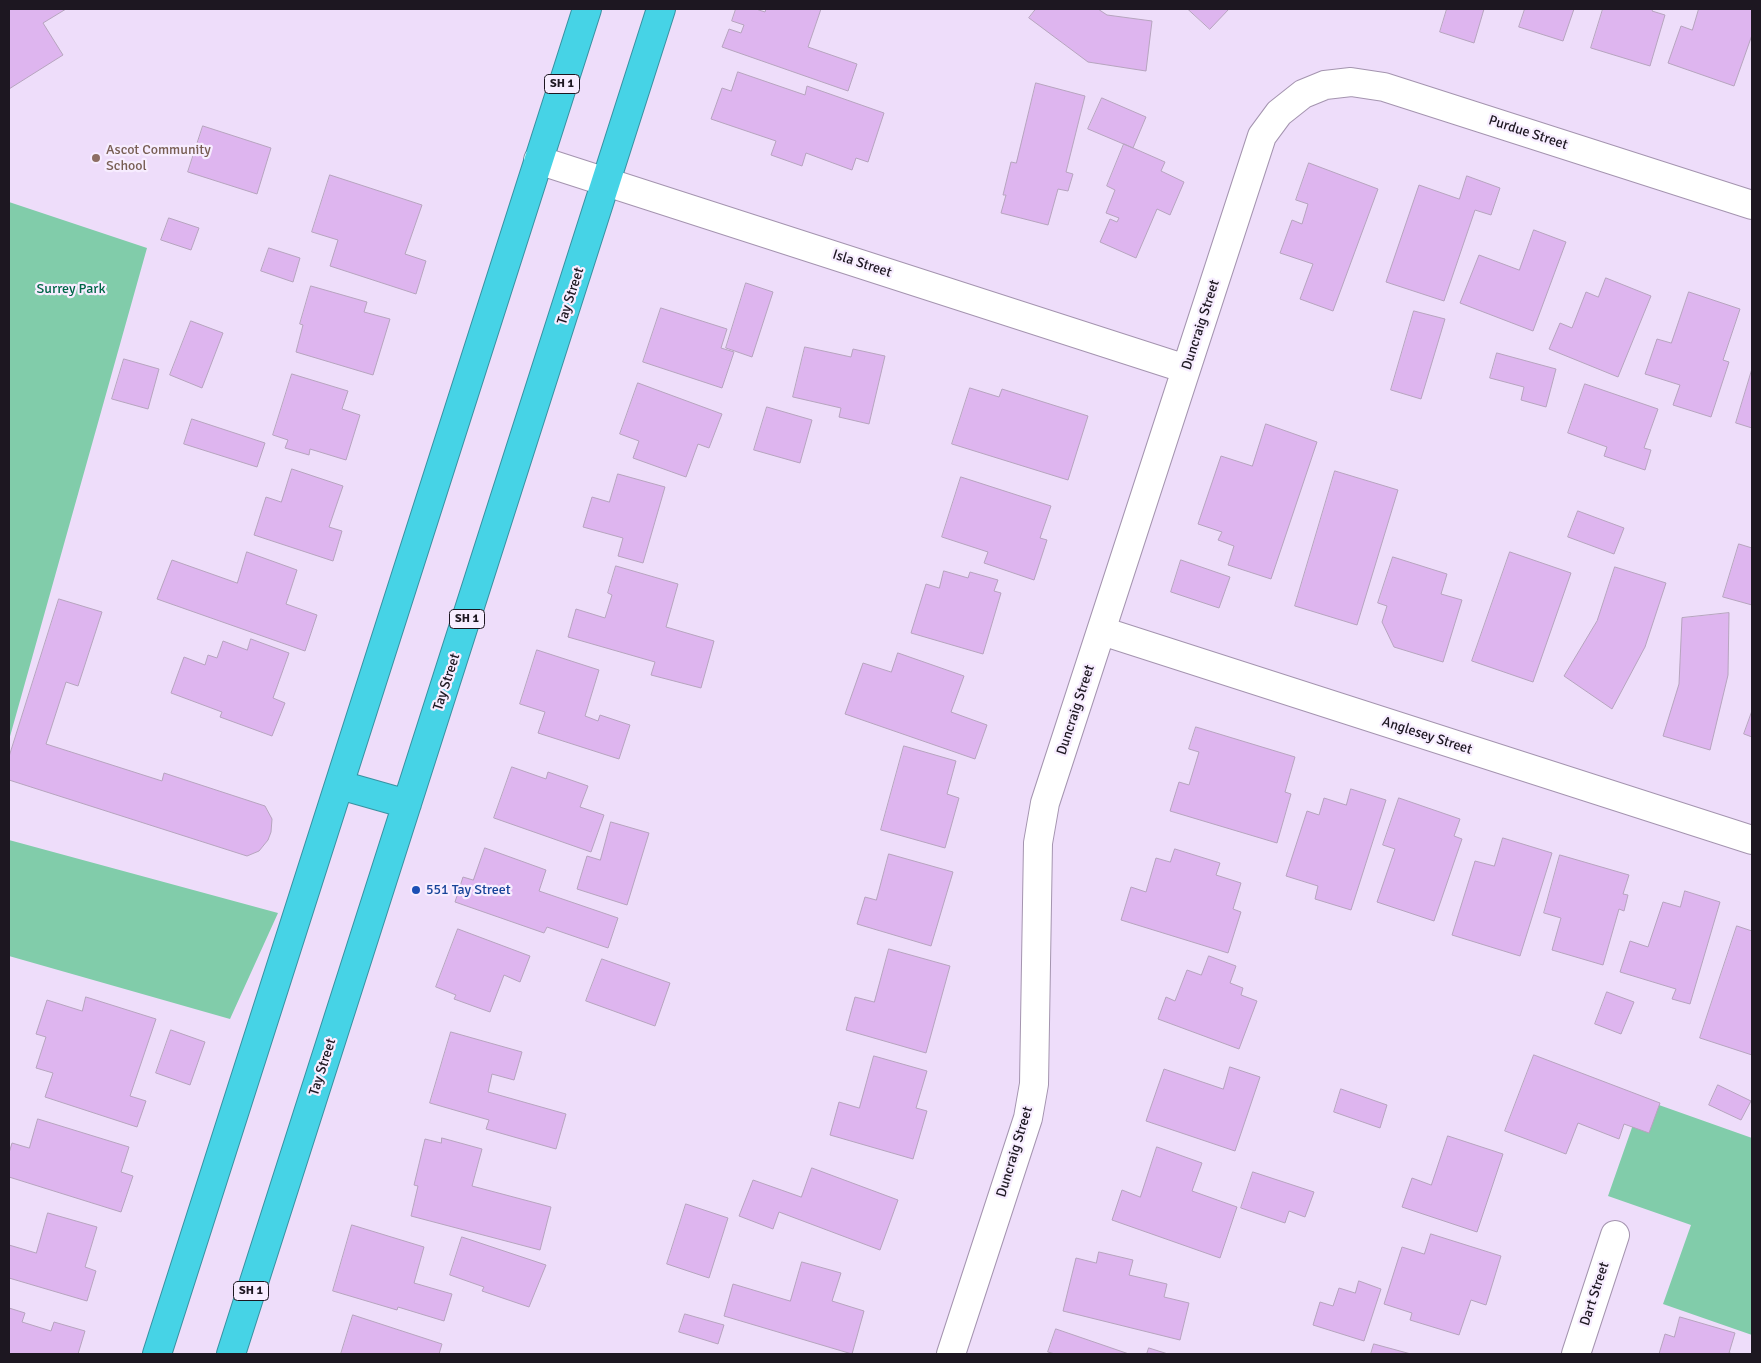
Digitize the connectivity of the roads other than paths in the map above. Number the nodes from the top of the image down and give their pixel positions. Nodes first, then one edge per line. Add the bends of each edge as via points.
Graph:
1 (587, 9) edge
2 (661, 9) edge
3 (1303, 94) joint
4 (538, 160) junction
5 (607, 183) junction
6 (1752, 205) edge
7 (1186, 369) junction
8 (1102, 631) junction
9 (340, 785) junction
10 (407, 804) junction
11 (1752, 840) edge
12 (1614, 1235) dead end
13 (157, 1354) edge
14 (231, 1354) edge
15 (951, 1354) edge
16 (1576, 1354) edge

1 - 4 highway, SH 1
2 - 5 highway, Tay Street / SH 1
3 - 6 street, Purdue Street via 1325,85 1351,82 1384,87
3 - 7 street, Duncraig Street via 1279,113 1262,136
4 - 5 street, Isla Street
4 - 9 highway, SH 1
5 - 7 street, Isla Street
5 - 10 highway, Tay Street / SH 1
7 - 8 street, Duncraig Street
8 - 11 street, Anglesey Street
8 - 15 street, Duncraig Street via 1045,803 1038,843 1034,1084 1028,1118
9 - 10 highway
9 - 13 highway, SH 1
10 - 14 highway, Tay Street / SH 1
12 - 16 street, Dart Street

